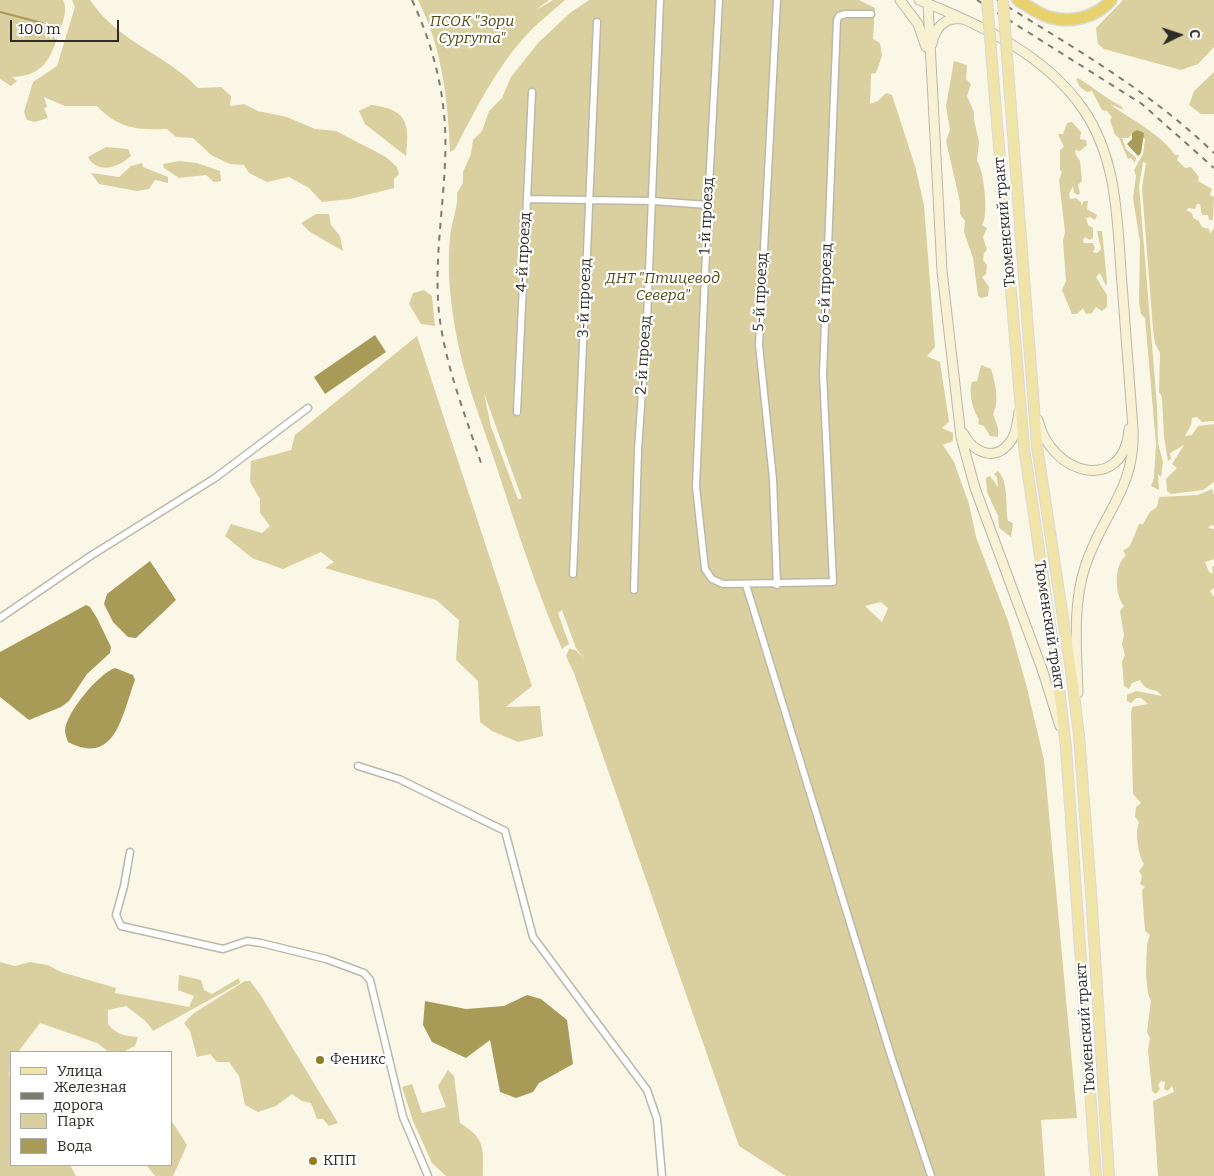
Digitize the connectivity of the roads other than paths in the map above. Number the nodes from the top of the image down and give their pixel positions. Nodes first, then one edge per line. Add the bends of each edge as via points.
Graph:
1 (660, 0) edge
2 (720, 0) edge
3 (777, 0) edge
4 (900, 0) edge
5 (919, 0) edge
6 (987, 0) edge
7 (1003, 0) edge
8 (1018, 0) edge
9 (1111, 0) edge
10 (928, 4) junction
11 (871, 14) dead end
12 (968, 20) junction
13 (597, 22) dead end
14 (930, 64) junction
15 (532, 92) dead end
16 (527, 199) junction
17 (589, 200) junction
18 (653, 201) junction
19 (708, 205) junction
20 (1034, 402) junction
21 (1020, 403) junction
22 (1131, 404) junction
23 (308, 408) dead end
24 (517, 412) dead end
25 (957, 414) junction
26 (573, 574) dead end
27 (777, 584) junction
28 (746, 585) junction
29 (634, 590) dead end
30 (0, 618) edge
31 (1079, 736) junction
32 (1066, 748) junction
33 (358, 766) dead end
34 (130, 852) dead end
35 (428, 1176) edge
36 (662, 1176) edge
37 (931, 1176) edge
38 (1096, 1176) edge
39 (1108, 1176) edge

1 - 18 street, 2-й проезд
2 - 19 street, 1-й проезд
3 - 27 street, 5-й проезд via 759,346 773,479
4 - 14 main road via 918,24
5 - 10 main road
6 - 21 main road, Тюменский тракт, bridge
7 - 20 main road, Тюменский тракт, bridge
8 - 9 highway via 1049,17 1071,20 1090,15
10 - 12 main road
10 - 14 main road
11 - 27 street, 6-й проезд via 846,14 837,20 823,374 833,582
12 - 14 main road via 955,18 941,24 932,42
12 - 22 main road via 1032,59 1061,83 1083,109 1100,139 1110,170 1116,210
13 - 17 street, 3-й проезд
14 - 25 main road via 942,272
15 - 16 street, 4-й проезд
16 - 17 street
16 - 24 street, 4-й проезд
17 - 18 street
17 - 26 street, 3-й проезд
18 - 19 street
18 - 29 street, 2-й проезд via 638,450
19 - 28 street, 1-й проезд via 696,486 705,568 712,579 723,584
20 - 22 main road via 1041,431 1050,448 1072,466 1093,471 1107,467 1120,457 1129,437
20 - 31 main road, Тюменский тракт via 1045,504
21 - 25 main road via 1014,435 1005,448 994,453 986,454 972,447
21 - 32 main road, Тюменский тракт via 1030,497
22 - 31 main road via 1134,443 1129,474 1094,542 1081,585 1077,643
23 - 30 street via 215,478 92,554
25 - 32 main road via 975,488 1052,697
27 - 28 street
28 - 37 street
31 - 39 main road, Тюменский тракт
32 - 38 main road, Тюменский тракт
33 - 36 street via 399,778 505,831 532,937 647,1090 657,1119
34 - 35 street via 116,915 121,926 223,949 247,942 261,942 364,973 370,980 404,1117

